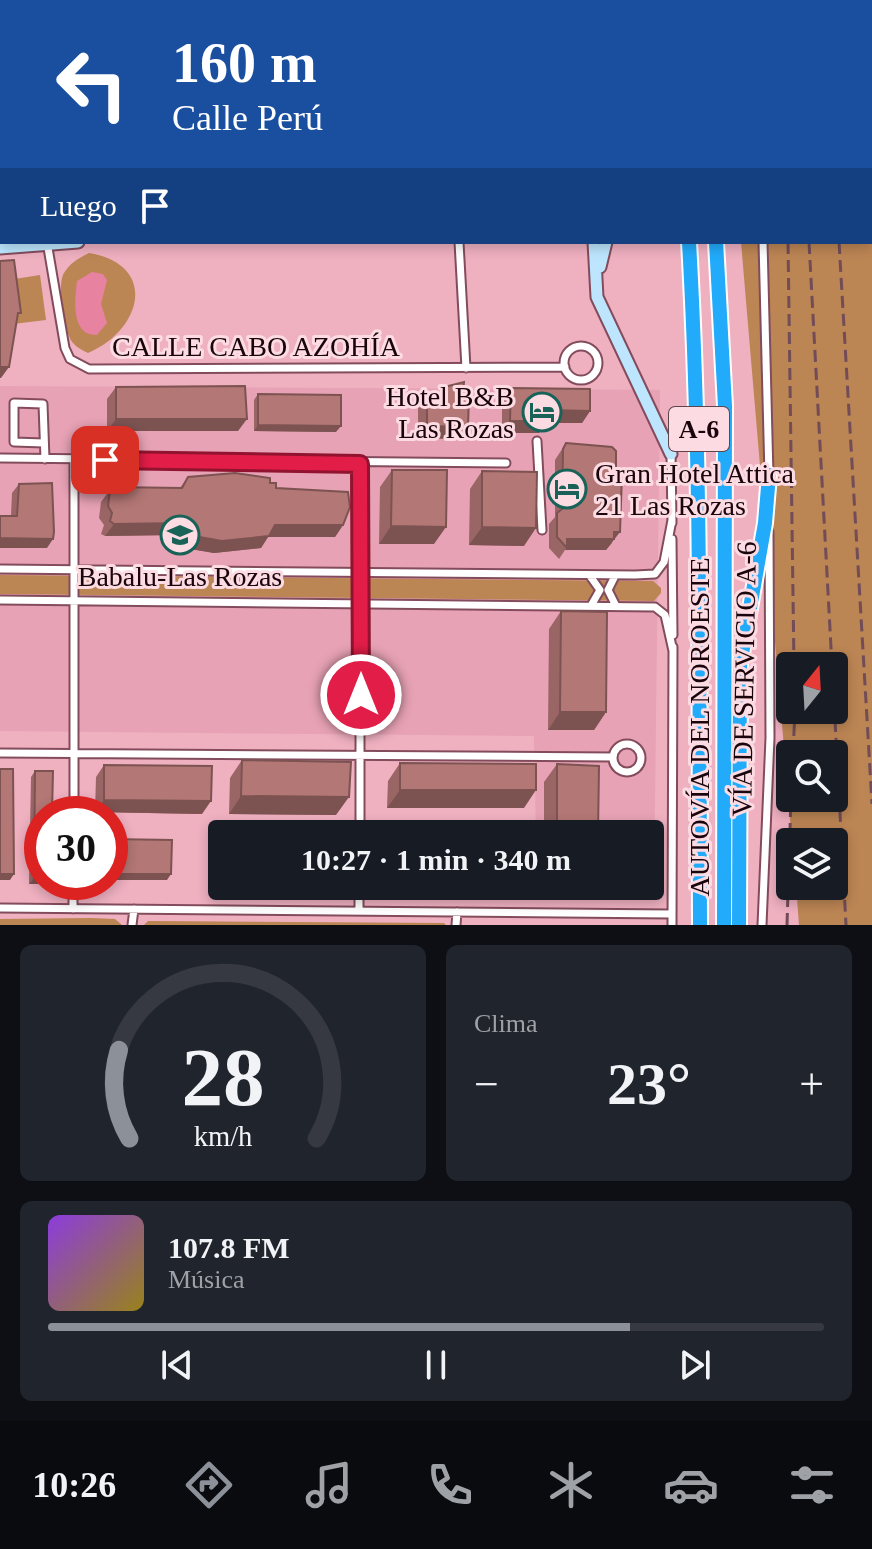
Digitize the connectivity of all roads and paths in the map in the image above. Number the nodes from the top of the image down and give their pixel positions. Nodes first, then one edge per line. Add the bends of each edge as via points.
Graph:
1 (48, 244) edge
2 (459, 244) edge
3 (594, 244) edge
4 (606, 244) edge
5 (689, 244) edge
6 (716, 244) edge
7 (763, 244) edge
8 (0, 248) edge
9 (596, 283) junction
10 (565, 367) junction
11 (466, 368) junction
12 (537, 441) dead end
13 (30, 443) junction
14 (44, 443) junction
15 (671, 454) joint
16 (0, 458) edge
17 (31, 458) junction
18 (45, 459) junction
19 (74, 459) junction
20 (506, 463) dead end
21 (360, 464) junction
22 (769, 475) junction
23 (672, 520) junction
24 (542, 530) dead end
25 (0, 569) edge
26 (76, 569) junction
27 (361, 573) junction
28 (590, 576) junction
29 (615, 576) junction
30 (0, 600) edge
31 (76, 602) junction
32 (361, 604) junction
33 (592, 604) junction
34 (615, 604) junction
35 (673, 651) junction
36 (0, 753) edge
37 (74, 753) junction
38 (360, 755) junction
39 (613, 757) dead end
40 (74, 796) edge
41 (360, 820) edge
42 (73, 900) edge
43 (359, 900) edge
44 (0, 908) edge
45 (73, 909) junction
46 (134, 909) junction
47 (359, 910) junction
48 (457, 912) junction
49 (672, 914) junction
50 (132, 925) edge
51 (456, 925) edge
52 (672, 925) edge
53 (700, 925) edge
54 (724, 925) edge
55 (739, 925) edge
56 (762, 925) edge

1 - 8 street
1 - 11 street, CALLE CABO AZOHÍA via 65,348 79,366
2 - 11 street
3 - 9 street
4 - 9 street
5 - 53 highway, AUTOVÍA DEL NOROESTE / A-6 via 701,571
6 - 54 highway, AUTOVÍA DEL NOROESTE / A-6 via 725,422
7 - 22 street, VÍA DE SERVICIO A-6
9 - 15 street via 605,315
10 - 10 street via 576,379 586,379 595,373 597,357 590,348 579,346 569,351
10 - 11 street, CALLE CABO AZOHÍA
12 - 24 street
13 - 14 street
13 - 14 street via 14,442 14,403 43,404
13 - 17 street
14 - 18 street
15 - 23 street
16 - 17 street
17 - 18 street
18 - 19 street
19 - 21 street
19 - 26 street
20 - 21 street
21 - 27 street
22 - 55 highway via 740,665
22 - 56 street, VÍA DE SERVICIO A-6 via 770,738
23 - 29 street via 664,562 655,574
23 - 35 street
25 - 26 street
26 - 27 street
26 - 31 street
27 - 28 street
27 - 32 street
28 - 29 street
28 - 33 street via 600,590
29 - 34 street via 608,590
30 - 31 street
31 - 32 street
31 - 37 street
32 - 33 street
32 - 38 street
33 - 34 street
34 - 35 street via 655,607 665,615
35 - 49 street
36 - 37 street
37 - 38 street
37 - 40 street
38 - 39 street
38 - 41 street
42 - 45 street
43 - 47 street
44 - 45 street
45 - 46 street
46 - 47 street
46 - 50 street
47 - 48 street
48 - 49 street
48 - 51 street
49 - 52 street

